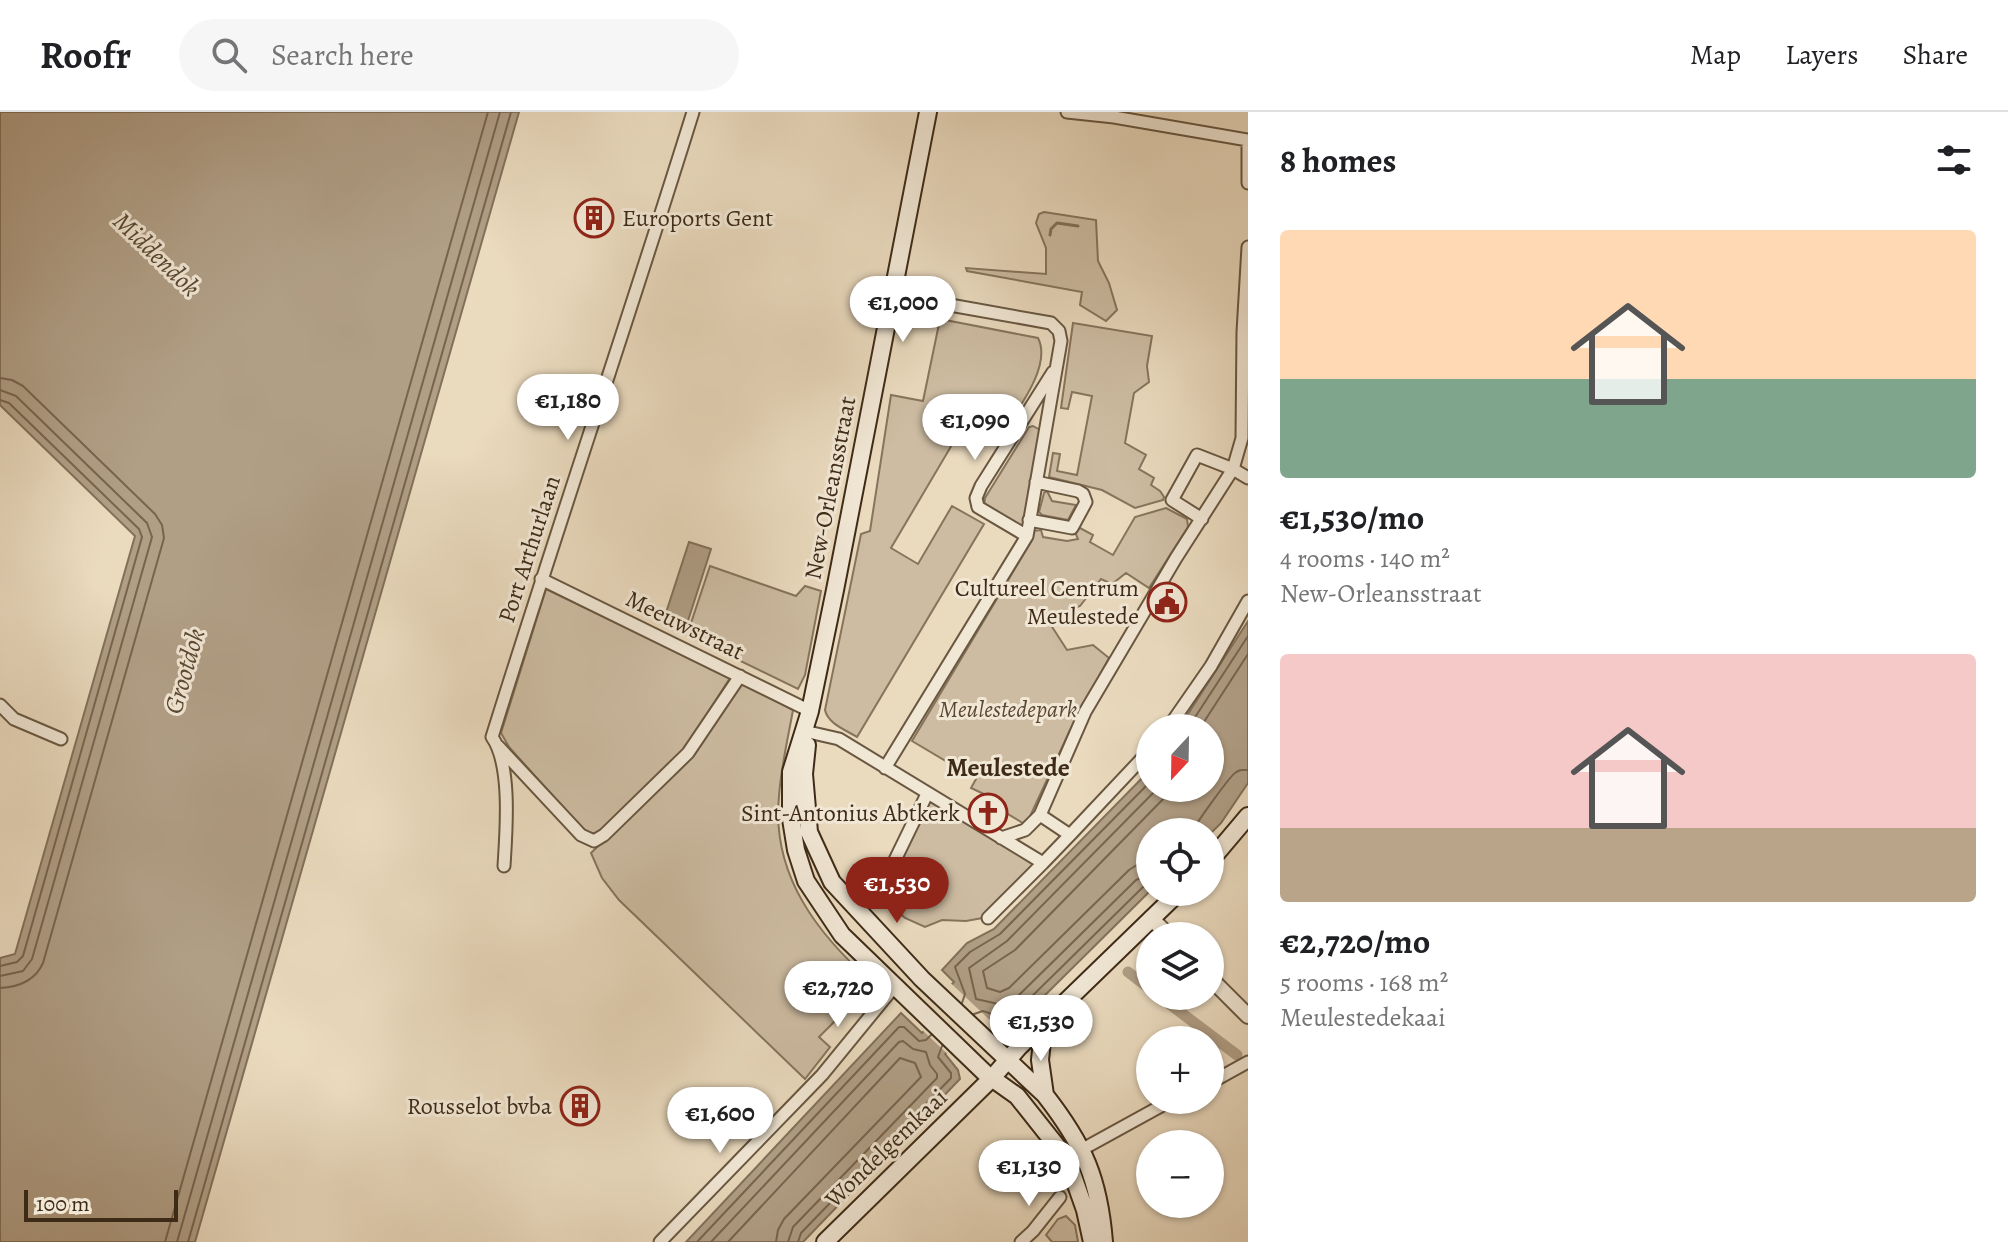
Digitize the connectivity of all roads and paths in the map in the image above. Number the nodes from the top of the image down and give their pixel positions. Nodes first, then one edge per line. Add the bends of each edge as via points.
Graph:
1 (693, 112) edge
2 (928, 112) edge
3 (1067, 112) edge
4 (1248, 143) edge
5 (1248, 183) edge
6 (1248, 247) edge
7 (893, 290) junction
8 (1055, 368) junction
9 (1025, 415) junction
10 (1046, 421) junction
11 (1244, 450) edge
12 (1233, 469) junction
13 (1248, 478) edge
14 (1036, 482) junction
15 (1202, 519) junction
16 (1029, 520) junction
17 (1027, 536) junction
18 (541, 579) junction
19 (1248, 601) edge
20 (740, 676) junction
21 (0, 705) edge
22 (810, 711) junction
23 (1178, 714) edge
24 (804, 731) junction
25 (61, 739) dead end
26 (498, 746) junction
27 (1136, 765) edge
28 (885, 768) junction
29 (927, 794) junction
30 (1040, 815) junction
31 (1248, 816) edge
32 (1070, 835) junction
33 (1003, 839) junction
34 (1224, 844) edge
35 (1043, 863) junction
36 (504, 866) dead end
37 (879, 893) dead end
38 (1164, 906) edge
39 (988, 918) dead end
40 (1151, 918) junction
41 (1155, 922) edge
42 (894, 987) junction
43 (1224, 992) edge
44 (1248, 1016) edge
45 (1044, 1022) junction
46 (1009, 1060) junction
47 (1248, 1062) edge
48 (1224, 1075) edge
49 (992, 1078) junction
50 (1045, 1095) junction
51 (1147, 1114) edge
52 (1081, 1150) junction
53 (1060, 1197) dead end
54 (660, 1242) edge
55 (825, 1242) edge
56 (1021, 1242) edge
57 (1092, 1242) edge
58 (1104, 1242) edge

1 - 18 street, Port Arthurlaan
2 - 7 main road, New-Orleansstraat
3 - 4 street
4 - 5 street
6 - 11 street
7 - 8 street via 1051,323 1061,341
7 - 22 main road, New-Orleansstraat
8 - 9 street
8 - 10 street
9 - 10 street
9 - 17 street via 976,498 978,507
10 - 14 street
11 - 12 street
12 - 13 street
12 - 15 street
12 - 15 street via 1197,455 1172,500
14 - 16 street
14 - 16 street via 1078,491 1086,502 1072,528
15 - 30 street via 1085,712
16 - 17 street
17 - 28 street
18 - 20 street, Meeuwstraat
18 - 26 street, Port Arthurlaan via 492,737
19 - 23 street
20 - 22 street, Meeuwstraat
20 - 26 street via 688,753 594,841 581,835
21 - 25 street via 14,719
22 - 24 main road, New-Orleansstraat
24 - 28 street via 839,739
24 - 42 main road, New-Orleansstraat via 791,772 791,819 803,871 842,935
24 - 46 main road, New-Orleansstraat via 809,832 822,865 842,896
26 - 36 street, Port Arthurlaan via 507,808
27 - 32 street
28 - 29 street
29 - 33 street
29 - 37 street
30 - 32 street
30 - 33 street via 1025,830
31 - 34 main road
32 - 35 street
33 - 35 street
35 - 39 street
38 - 40 main road, Wondelgemkaai
40 - 41 street
40 - 45 main road, Wondelgemkaai
42 - 49 main road, New-Orleansstraat
42 - 54 street via 822,1075
43 - 44 street
45 - 46 main road, Wondelgemkaai
45 - 50 main road via 1040,1060
46 - 49 main road, Wondelgemkaai
46 - 50 main road, New-Orleansstraat
47 - 48 street
49 - 55 main road, Wondelgemkaai
49 - 57 main road, New-Orleansstraat via 1017,1096 1067,1159
50 - 52 main road, New-Orleansstraat
51 - 52 street
52 - 58 main road, New-Orleansstraat via 1096,1183
53 - 56 street

